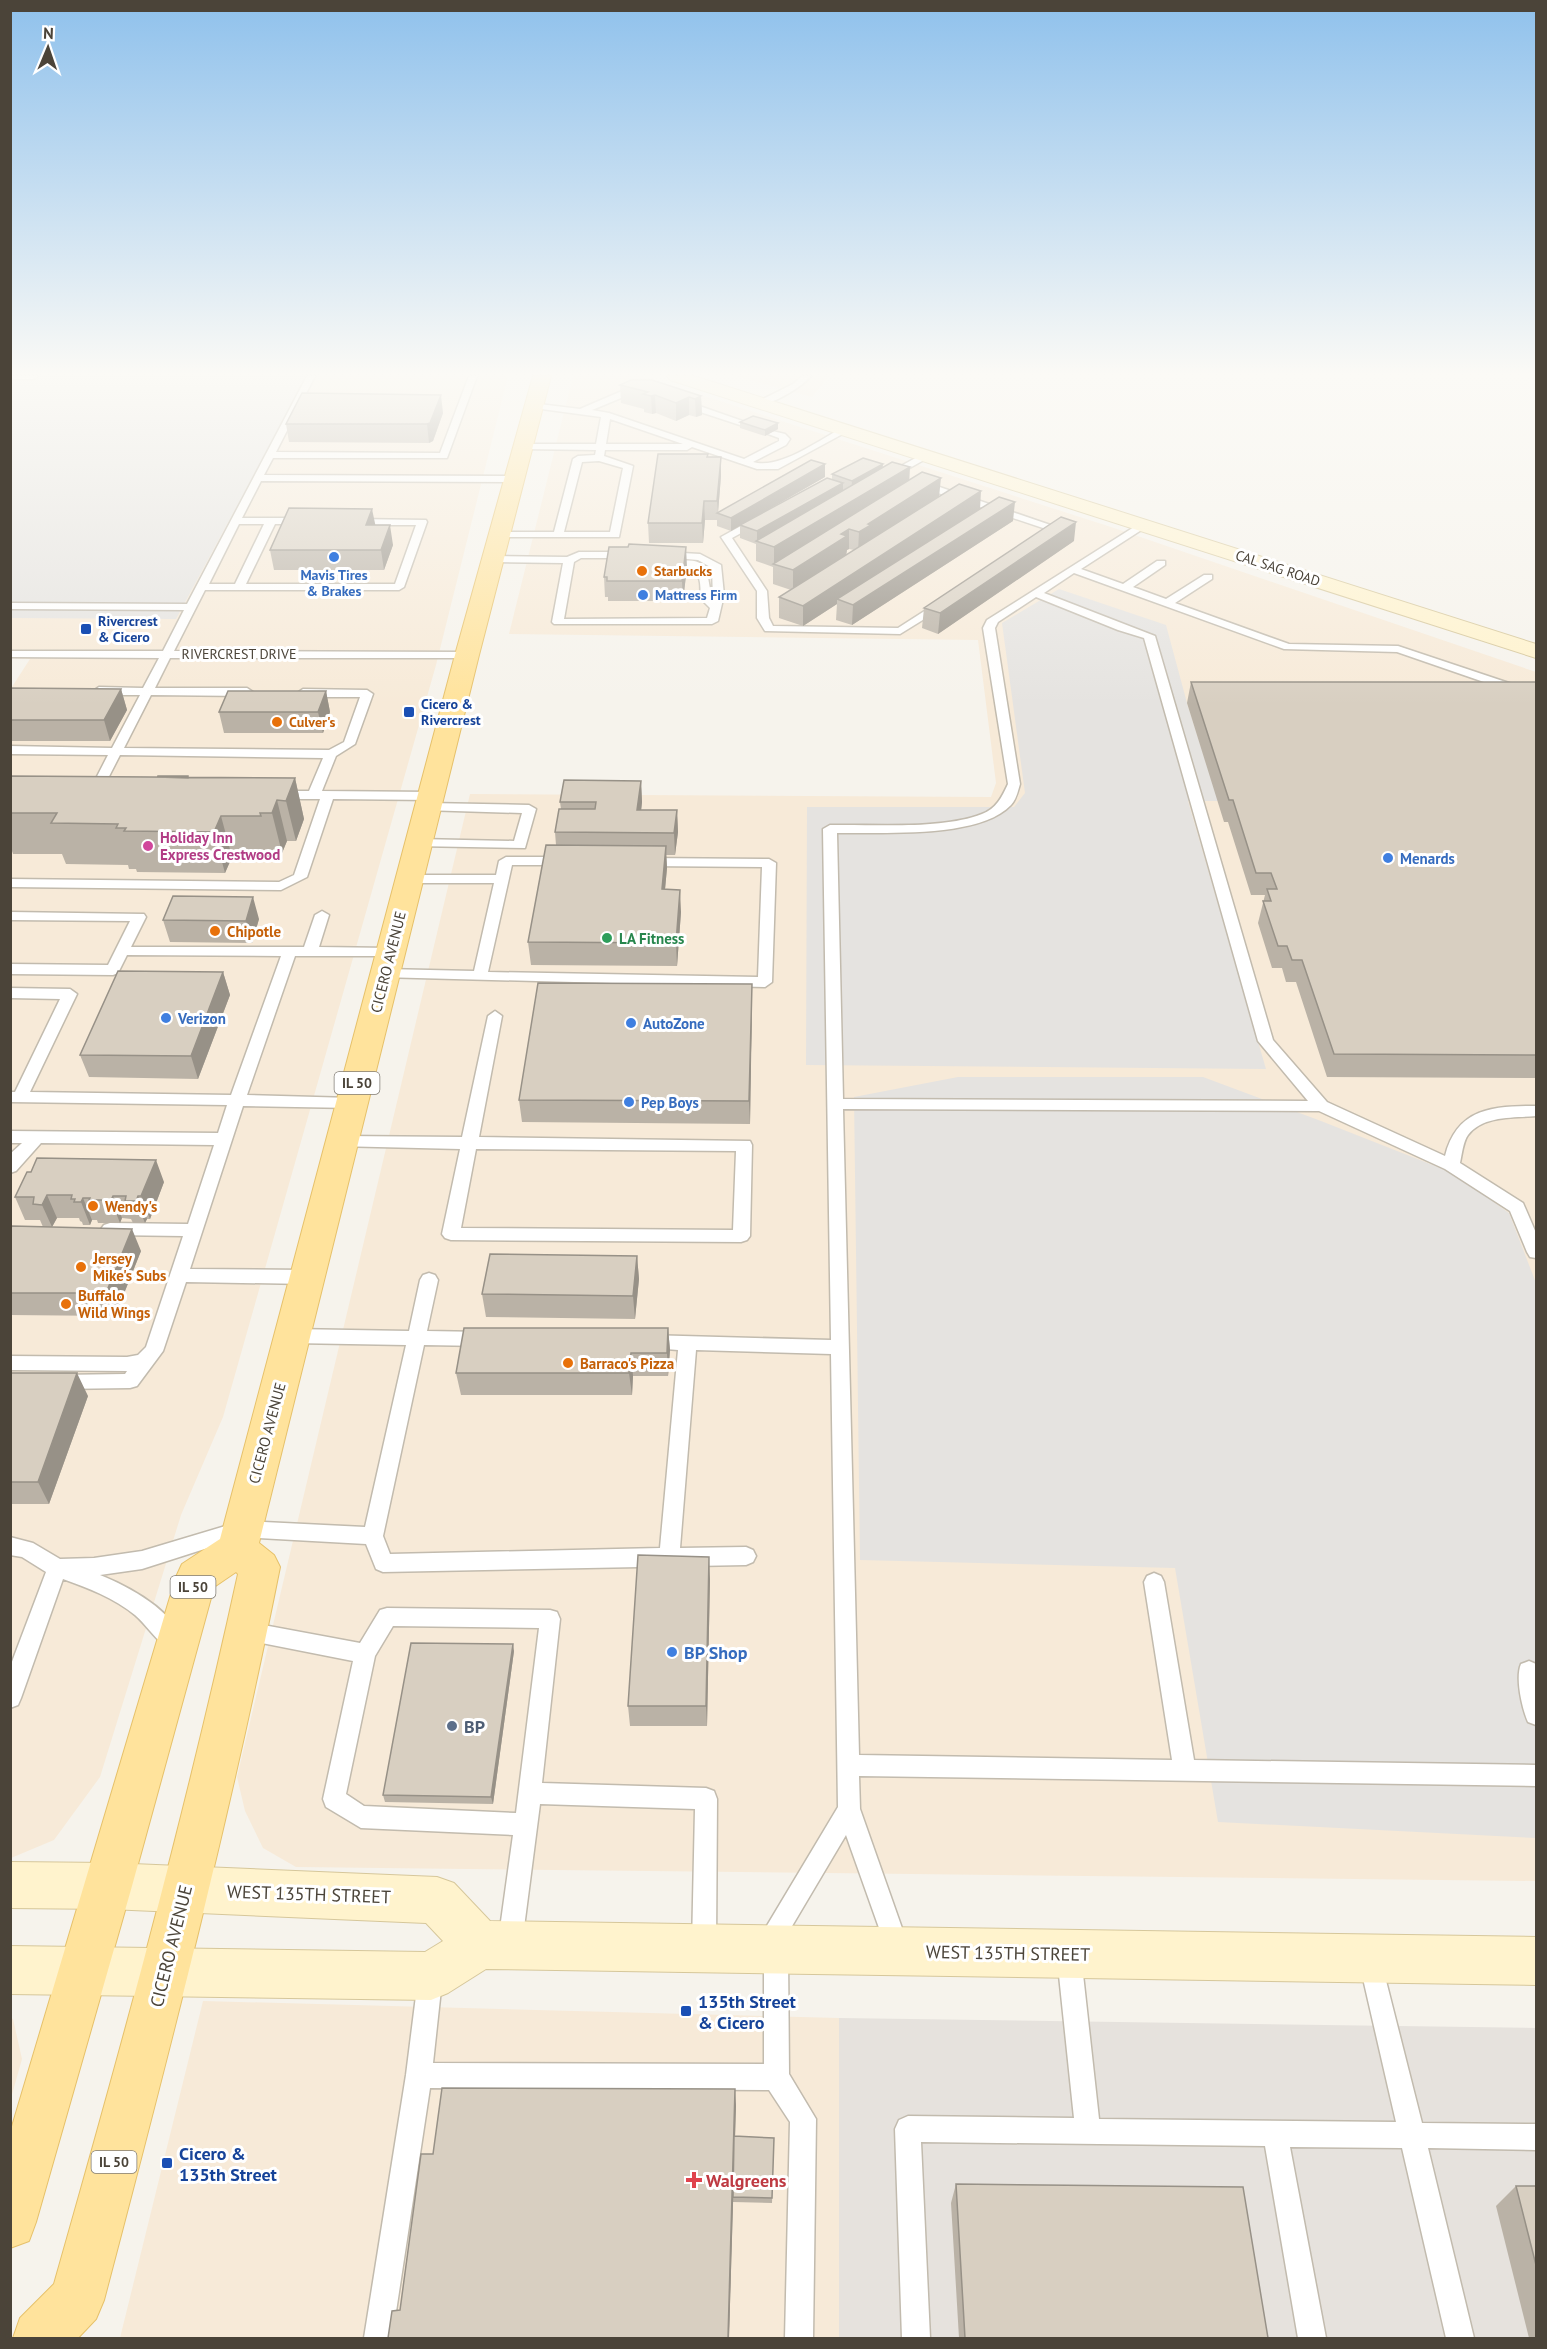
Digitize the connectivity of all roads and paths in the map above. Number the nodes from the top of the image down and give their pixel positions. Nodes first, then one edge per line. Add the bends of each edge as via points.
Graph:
1 (254, 486) edge
2 (512, 486) edge
3 (571, 486) edge
4 (624, 486) edge
5 (925, 486) edge
6 (1019, 486) edge
7 (768, 514) edge
8 (235, 521) junction
9 (271, 521) junction
10 (317, 522) edge
11 (340, 522) edge
12 (1142, 525) junction
13 (500, 535) junction
14 (558, 535) junction
15 (1040, 543) edge
16 (493, 559) junction
17 (569, 560) junction
18 (636, 561) edge
19 (1161, 562) dead end
20 (1072, 569) junction
21 (1208, 577) dead end
22 (201, 586) junction
23 (239, 587) junction
24 (1124, 588) junction
25 (1035, 593) junction
26 (950, 599) edge
27 (1167, 603) junction
28 (10, 606) edge
29 (191, 607) junction
30 (1536, 651) edge
31 (10, 654) edge
32 (166, 654) junction
33 (467, 655) junction
34 (81, 691) edge
35 (147, 691) junction
36 (261, 692) edge
37 (284, 693) edge
38 (1536, 696) edge
39 (10, 750) edge
40 (116, 750) junction
41 (332, 754) junction
42 (93, 794) edge
43 (267, 795) edge
44 (321, 795) junction
45 (430, 801) junction
46 (419, 843) junction
47 (576, 861) edge
48 (634, 862) edge
49 (410, 879) junction
50 (502, 879) junction
51 (10, 884) edge
52 (322, 915) dead end
53 (10, 916) edge
54 (122, 951) junction
55 (290, 951) junction
56 (310, 952) junction
57 (388, 963) junction
58 (10, 969) edge
59 (480, 976) junction
60 (10, 993) edge
61 (495, 1016) dead end
62 (15, 1097) edge
63 (237, 1100) junction
64 (352, 1103) junction
65 (835, 1104) junction
66 (1321, 1106) junction
67 (1536, 1111) edge
68 (10, 1137) edge
69 (37, 1137) junction
70 (224, 1139) junction
71 (342, 1142) junction
72 (469, 1143) junction
73 (1451, 1165) junction
74 (10, 1167) edge
75 (90, 1229) edge
76 (193, 1230) junction
77 (1536, 1252) edge
78 (178, 1275) junction
79 (307, 1277) junction
80 (429, 1280) dead end
81 (292, 1336) junction
82 (418, 1337) junction
83 (500, 1339) edge
84 (629, 1342) edge
85 (688, 1343) junction
86 (840, 1347) junction
87 (143, 1362) junction
88 (10, 1363) edge
89 (46, 1382) edge
90 (373, 1536) junction
91 (239, 1539) junction
92 (10, 1546) edge
93 (746, 1556) dead end
94 (669, 1557) junction
95 (57, 1568) junction
96 (1154, 1582) dead end
97 (247, 1631) junction
98 (177, 1644) junction
99 (365, 1654) junction
100 (1529, 1671) dead end
101 (10, 1698) edge
102 (1536, 1715) edge
103 (848, 1765) junction
104 (1185, 1771) junction
105 (1536, 1776) edge
106 (530, 1793) junction
107 (849, 1809) junction
108 (526, 1825) junction
109 (10, 1885) edge
110 (109, 1886) junction
111 (186, 1889) junction
112 (495, 1945) junction
113 (704, 1948) junction
114 (771, 1949) junction
115 (898, 1951) junction
116 (1069, 1954) junction
117 (1371, 1960) junction
118 (1536, 1961) edge
119 (10, 1970) edge
120 (165, 1971) junction
121 (84, 1972) junction
122 (431, 1977) junction
123 (419, 2075) junction
124 (776, 2077) junction
125 (1088, 2132) junction
126 (1275, 2133) junction
127 (1413, 2135) junction
128 (1536, 2137) edge
129 (10, 2222) edge
130 (40, 2338) edge
131 (378, 2338) edge
132 (799, 2338) edge
133 (916, 2338) edge
134 (1312, 2338) edge
135 (1460, 2338) edge

1 - 8 lane
2 - 13 main road, CICERO AVENUE / IL 50
3 - 14 lane
4 - 14 lane via 615,535
5 - 15 lane via 1060,530
6 - 12 street, CAL SAG ROAD
7 - 26 lane via 726,537 762,591 763,618 769,629 900,631
8 - 9 lane
8 - 22 lane
9 - 10 lane
9 - 23 lane
11 - 23 lane via 422,522 399,587
12 - 20 lane
12 - 30 street, CAL SAG ROAD
13 - 14 lane
13 - 16 main road, CICERO AVENUE / IL 50
16 - 17 lane
16 - 33 main road, CICERO AVENUE / IL 50
17 - 17 lane via 579,555 655,557 693,564 704,573 705,598 716,607 712,621 558,622
17 - 18 lane
19 - 24 lane
20 - 24 lane
20 - 25 lane
21 - 27 lane
22 - 23 lane
22 - 29 lane
24 - 27 lane
25 - 65 lane via 993,620 989,627 1014,784 1007,802 987,817 938,827 830,828
25 - 66 lane via 1149,636 1266,1041
27 - 38 lane via 1288,647 1398,648
28 - 29 lane
29 - 32 lane
31 - 32 lane, RIVERCREST DRIVE
32 - 33 lane, RIVERCREST DRIVE
32 - 35 lane
33 - 45 main road, CICERO AVENUE / IL 50
34 - 35 lane
35 - 36 lane
35 - 40 lane
37 - 41 lane via 367,694 349,744
39 - 40 lane
40 - 41 lane
40 - 42 lane
41 - 44 lane
43 - 44 lane
44 - 45 lane
44 - 51 lane via 300,877 281,886
45 - 46 main road, CICERO AVENUE / IL 50
45 - 46 lane via 529,809 520,845
46 - 49 main road, CICERO AVENUE / IL 50
47 - 50 lane via 506,861
48 - 59 lane via 770,863 765,982
49 - 50 lane
49 - 57 main road, CICERO AVENUE / IL 50
50 - 59 lane
52 - 56 lane
53 - 54 lane via 139,917
54 - 55 lane
54 - 58 lane via 112,970
55 - 56 lane
55 - 63 lane
56 - 57 lane
57 - 59 lane
57 - 64 main road, CICERO AVENUE / IL 50
60 - 62 lane via 70,994
61 - 72 lane
62 - 63 lane
63 - 64 lane
63 - 70 lane
64 - 71 main road, CICERO AVENUE / IL 50
65 - 66 lane
65 - 86 lane
66 - 73 lane
67 - 73 lane via 1500,1113 1479,1120 1461,1133
68 - 69 lane
69 - 70 lane
69 - 74 lane
70 - 76 lane
71 - 72 lane
71 - 79 main road, CICERO AVENUE / IL 50
72 - 72 lane via 744,1145 741,1236 451,1234
73 - 77 lane via 1517,1208
75 - 76 lane
76 - 78 lane
78 - 79 lane
78 - 87 lane via 154,1351
79 - 81 main road, CICERO AVENUE / IL 50
80 - 82 lane
81 - 82 lane
81 - 91 main road, CICERO AVENUE / IL 50
82 - 83 lane
82 - 90 lane
84 - 85 lane
85 - 86 lane
85 - 94 lane
86 - 103 lane
87 - 88 lane
87 - 89 lane via 130,1381
90 - 91 lane
90 - 94 lane via 383,1563
91 - 95 lane via 142,1560
91 - 97 main road, CICERO AVENUE via 260,1566
91 - 98 main road, IL 50 via 196,1576
92 - 95 lane via 26,1549
93 - 94 lane
95 - 98 lane via 118,1591 160,1622
95 - 101 lane
96 - 104 lane
97 - 99 lane
97 - 111 main road, CICERO AVENUE
98 - 110 main road, IL 50
99 - 106 lane via 387,1617 550,1619
99 - 108 lane via 334,1798 361,1817
100 - 102 lane
103 - 104 lane
103 - 107 lane
104 - 105 lane
106 - 108 lane
106 - 113 lane via 706,1799
107 - 114 lane
107 - 115 lane
108 - 112 lane
109 - 110 street, WEST 135TH STREET
110 - 111 street, WEST 135TH STREET
110 - 121 main road
111 - 112 street, WEST 135TH STREET via 437,1900
111 - 120 main road, CICERO AVENUE
112 - 113 street, WEST 135TH STREET
112 - 122 street
113 - 114 street, WEST 135TH STREET
114 - 115 street, WEST 135TH STREET
114 - 124 lane
115 - 116 street, WEST 135TH STREET
116 - 117 street, WEST 135TH STREET
116 - 125 lane
117 - 118 street, WEST 135TH STREET
117 - 127 lane
119 - 121 street
120 - 121 street
120 - 122 street
120 - 130 main road, CICERO AVENUE / IL 50 via 77,2300
121 - 129 main road
122 - 123 lane
123 - 124 lane
123 - 131 lane
124 - 132 lane via 803,2119
125 - 126 lane
125 - 133 lane via 908,2129
126 - 127 lane
126 - 134 lane
127 - 128 lane
127 - 135 lane

